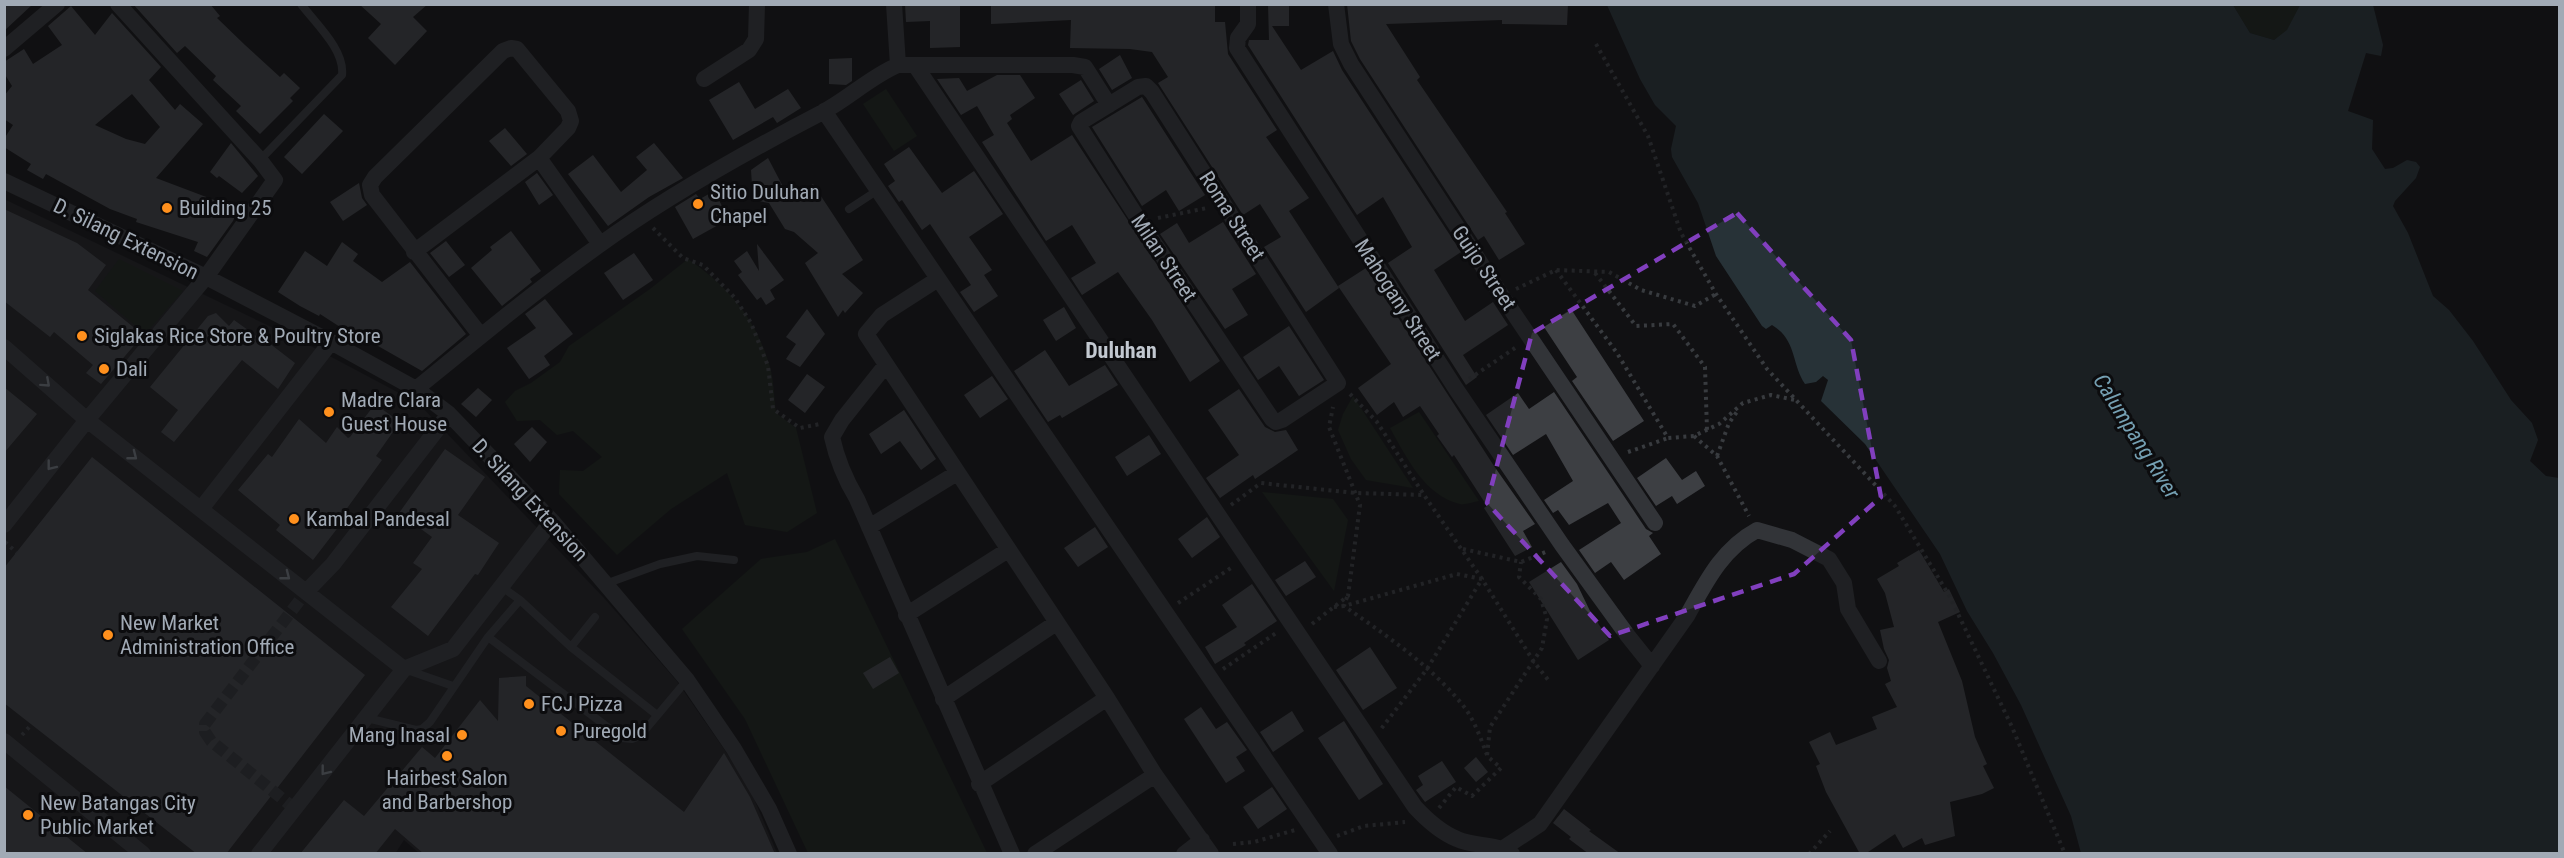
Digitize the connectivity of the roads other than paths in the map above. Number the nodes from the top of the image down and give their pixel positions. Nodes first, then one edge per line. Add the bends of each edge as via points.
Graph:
1 (57, 4) edge
2 (118, 4) edge
3 (301, 4) edge
4 (757, 4) edge
5 (894, 4) edge
6 (1248, 4) edge
7 (1336, 4) edge
8 (4, 49) edge
9 (898, 65) junction
10 (915, 65) junction
11 (704, 79) dead end
12 (1109, 105) junction
13 (824, 111) junction
14 (539, 158) junction
15 (260, 160) junction
16 (4, 181) edge
17 (878, 190) junction
18 (849, 209) dead end
19 (600, 244) junction
20 (414, 252) junction
21 (206, 277) junction
22 (938, 279) junction
23 (481, 336) junction
24 (331, 342) junction
25 (4, 347) edge
26 (885, 366) junction
27 (416, 389) junction
28 (448, 414) junction
29 (1272, 419) joint
30 (87, 420) junction
31 (957, 473) junction
32 (201, 509) junction
33 (552, 521) junction
34 (1655, 523) dead end
35 (4, 525) edge
36 (869, 527) junction
37 (1008, 550) junction
38 (734, 560) dead end
39 (608, 584) junction
40 (502, 587) junction
41 (306, 592) junction
42 (520, 600) junction
43 (906, 615) junction
44 (595, 617) dead end
45 (1056, 623) junction
46 (488, 637) junction
47 (571, 647) junction
48 (1879, 661) dead end
49 (1652, 666) junction
50 (404, 669) junction
51 (687, 680) junction
52 (453, 686) junction
53 (1107, 698) junction
54 (943, 699) junction
55 (657, 715) junction
56 (367, 718) junction
57 (4, 741) edge
58 (1155, 775) junction
59 (979, 784) junction
60 (1207, 847) edge
61 (1326, 848) edge
62 (1504, 852) edge
63 (143, 854) edge
64 (259, 854) edge
65 (789, 854) edge
66 (1012, 854) edge
67 (1035, 854) edge
68 (1184, 854) edge

1 - 8 street
2 - 15 street
3 - 15 lane via 339,55 344,65 342,75
4 - 11 street via 756,39 749,50
5 - 9 street
6 - 49 street, Mahogany Street via 1248,24 1238,38 1237,48 1456,389 1562,544
7 - 34 street, Guijo Street via 1341,44 1351,64
9 - 10 street
9 - 13 street via 879,73
10 - 12 street via 1080,66
10 - 62 street via 1428,822 1457,840
12 - 29 street, Milan Street via 1079,126
12 - 29 street, Roma Street via 1138,87 1146,86 1152,92 1338,383 1282,420
13 - 17 street
13 - 19 street via 782,132
14 - 19 street
14 - 20 street
14 - 20 street via 571,121 568,111 517,49 511,48 503,51 370,185 372,195
15 - 21 street via 275,180
16 - 21 street, D. Silang Extension
17 - 18 lane
17 - 22 street
19 - 23 street
20 - 23 street
21 - 24 street, D. Silang Extension
21 - 30 street
22 - 26 street via 882,315 869,328 866,334
22 - 61 street
23 - 27 street
24 - 27 street, D. Silang Extension
24 - 32 street
25 -> 30 street
26 - 31 street
26 - 36 street via 832,437 845,479
27 - 28 street, D. Silang Extension
28 - 33 street, D. Silang Extension
28 - 41 street via 333,564
30 -> 32 street
30 -> 35 street
31 - 36 street
31 - 37 street
32 -> 41 street
33 - 39 street, D. Silang Extension
33 - 40 street
36 - 43 street
37 - 43 street
37 - 45 street
38 - 39 lane via 697,556 660,564
39 - 51 street, D. Silang Extension
40 - 42 lane
40 - 50 street via 453,649
41 - 50 street
42 - 46 lane
42 - 47 lane
43 - 54 street
44 - 47 lane
45 - 53 street
45 - 54 street
46 - 52 lane
46 - 55 lane via 622,738 640,736
47 - 55 lane
48 - 49 street via 1848,609 1844,583 1829,559 1792,540 1757,530 1728,551
49 - 62 street via 1540,824
50 - 52 lane
50 - 56 street
51 - 55 lane
51 - 65 street, D. Silang Extension via 734,749 769,809
52 - 56 lane via 422,729
53 - 58 street
53 - 59 street
54 - 59 street
56 -> 64 street
57 - 63 street
58 - 60 street
58 - 67 street
59 - 66 street
60 - 68 street

